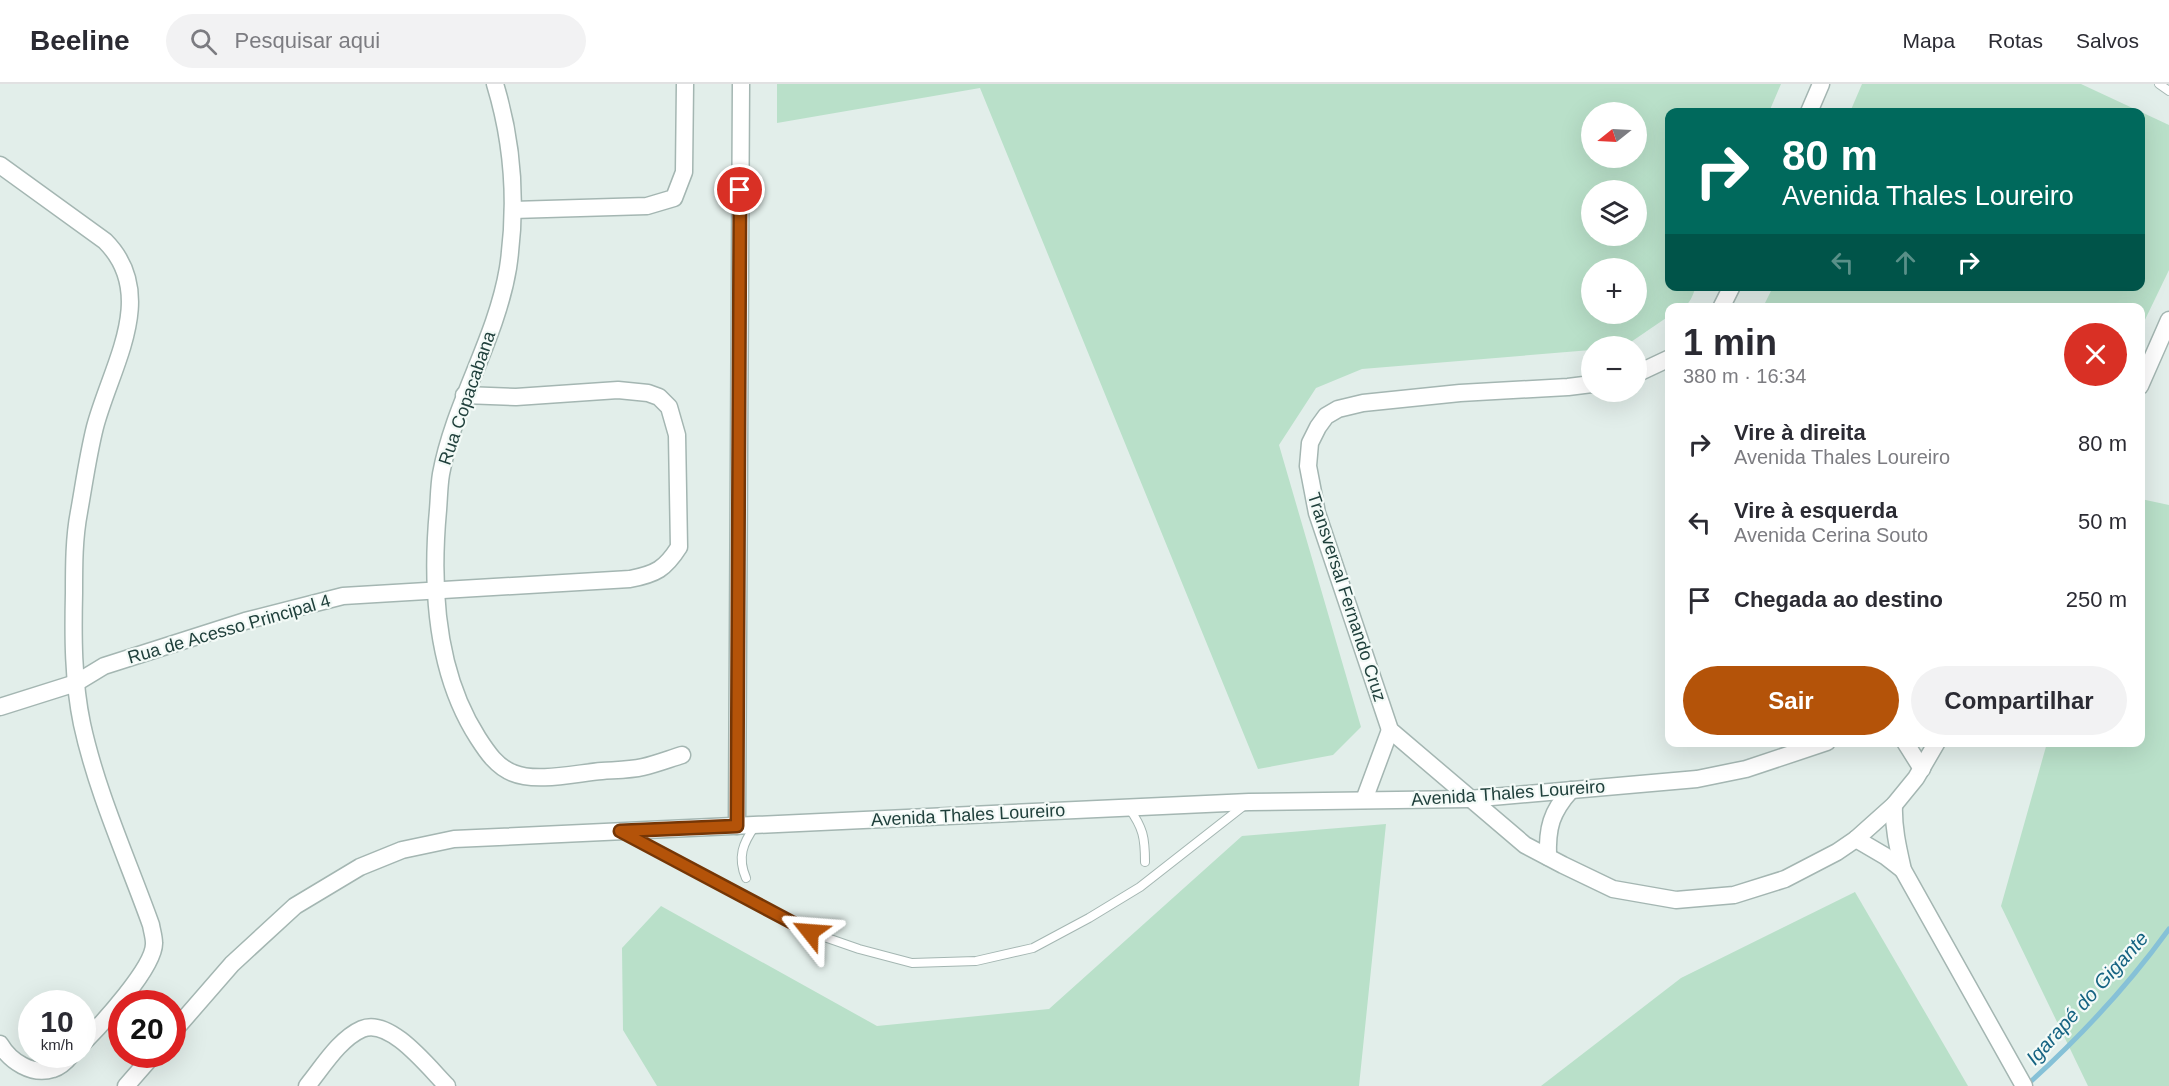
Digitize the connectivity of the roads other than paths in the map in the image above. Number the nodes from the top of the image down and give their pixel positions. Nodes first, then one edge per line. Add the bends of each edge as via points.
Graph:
1 (495, 84) edge
2 (685, 84) edge
3 (741, 84) edge
4 (1821, 84) edge
5 (2159, 84) edge
6 (2169, 91) edge
7 (1811, 108) edge
8 (0, 165) edge
9 (513, 210) junction
10 (2169, 320) edge
11 (1665, 360) edge
12 (1647, 369) edge
13 (2145, 375) edge
14 (1581, 385) edge
15 (464, 395) junction
16 (436, 589) junction
17 (76, 683) junction
18 (0, 707) edge
19 (1390, 730) junction
20 (1813, 747) edge
21 (1908, 747) edge
22 (1933, 747) edge
23 (682, 756) dead end
24 (1922, 769) junction
25 (1571, 790) junction
26 (1469, 799) junction
27 (1364, 800) junction
28 (1249, 802) junction
29 (1894, 805) junction
30 (1130, 808) junction
31 (737, 826) junction
32 (756, 826) junction
33 (620, 831) junction
34 (1856, 839) junction
35 (1548, 850) junction
36 (1146, 862) dead end
37 (1903, 870) junction
38 (746, 878) dead end
39 (186, 1017) edge
40 (96, 1030) edge
41 (0, 1044) edge
42 (18, 1063) edge
43 (30, 1068) edge
44 (55, 1068) edge
45 (142, 1068) edge
46 (126, 1086) edge
47 (307, 1086) edge
48 (447, 1086) edge
49 (2024, 1086) edge

1 - 9 street, Rua Copacabana via 512,171
2 - 9 street via 684,172 674,198 648,206
3 - 31 street
4 - 7 street
5 - 6 lane
8 - 17 street via 105,241 117,252 129,282 130,316 95,427 75,532
9 - 15 street, Rua Copacabana via 508,269 495,319
10 - 13 street
11 - 12 street
14 - 19 street, Transversal Fernando Cruz via 1363,403 1338,409 1318,427 1310,443 1308,466 1317,513
15 - 16 street, Rua Copacabana via 441,475
15 - 16 street, Rua de Acesso Principal 4 via 516,397 618,390 659,397 669,406 677,435 680,547 659,570 630,579
16 - 17 street, Rua de Acesso Principal 4 via 343,596 245,621 104,666
16 - 23 street, Rua Copacabana via 442,640 456,695 485,749 506,770 535,777 641,768
17 - 18 street, Rua de Acesso Principal 4
17 - 40 street via 99,786 154,944 143,972
19 - 26 street, Transversal Fernando Cruz
19 - 27 street
20 - 25 street, Avenida Thales Loureiro via 1746,770 1696,779
21 - 24 street
22 - 24 street, Transversal Fernando Cruz
24 - 29 street, Transversal Fernando Cruz
25 - 26 street, Avenida Thales Loureiro
25 - 35 street via 1558,804 1551,822
26 - 27 street, Avenida Thales Loureiro
26 - 35 street, Transversal Fernando Cruz via 1525,845
27 - 28 street, Avenida Thales Loureiro
28 - 30 street, Avenida Thales Loureiro
28 - 33 lane via 1140,887 1089,918 1033,948 976,961 912,963 810,932
29 - 34 street, Transversal Fernando Cruz
29 - 37 street
30 - 32 street, Avenida Thales Loureiro
30 - 36 lane via 1145,838
31 - 32 street, Avenida Thales Loureiro
31 - 33 street, Avenida Thales Loureiro
32 - 38 lane via 743,845 742,868
33 - 39 street, Avenida Thales Loureiro via 454,839 402,850 360,867 295,906 232,964
34 - 35 street, Transversal Fernando Cruz via 1785,879 1734,895 1676,900 1613,889
34 - 37 street
37 - 49 street
41 - 42 street
43 - 44 street
45 - 46 street
47 - 48 street via 343,1043 364,1028 378,1028 399,1037

